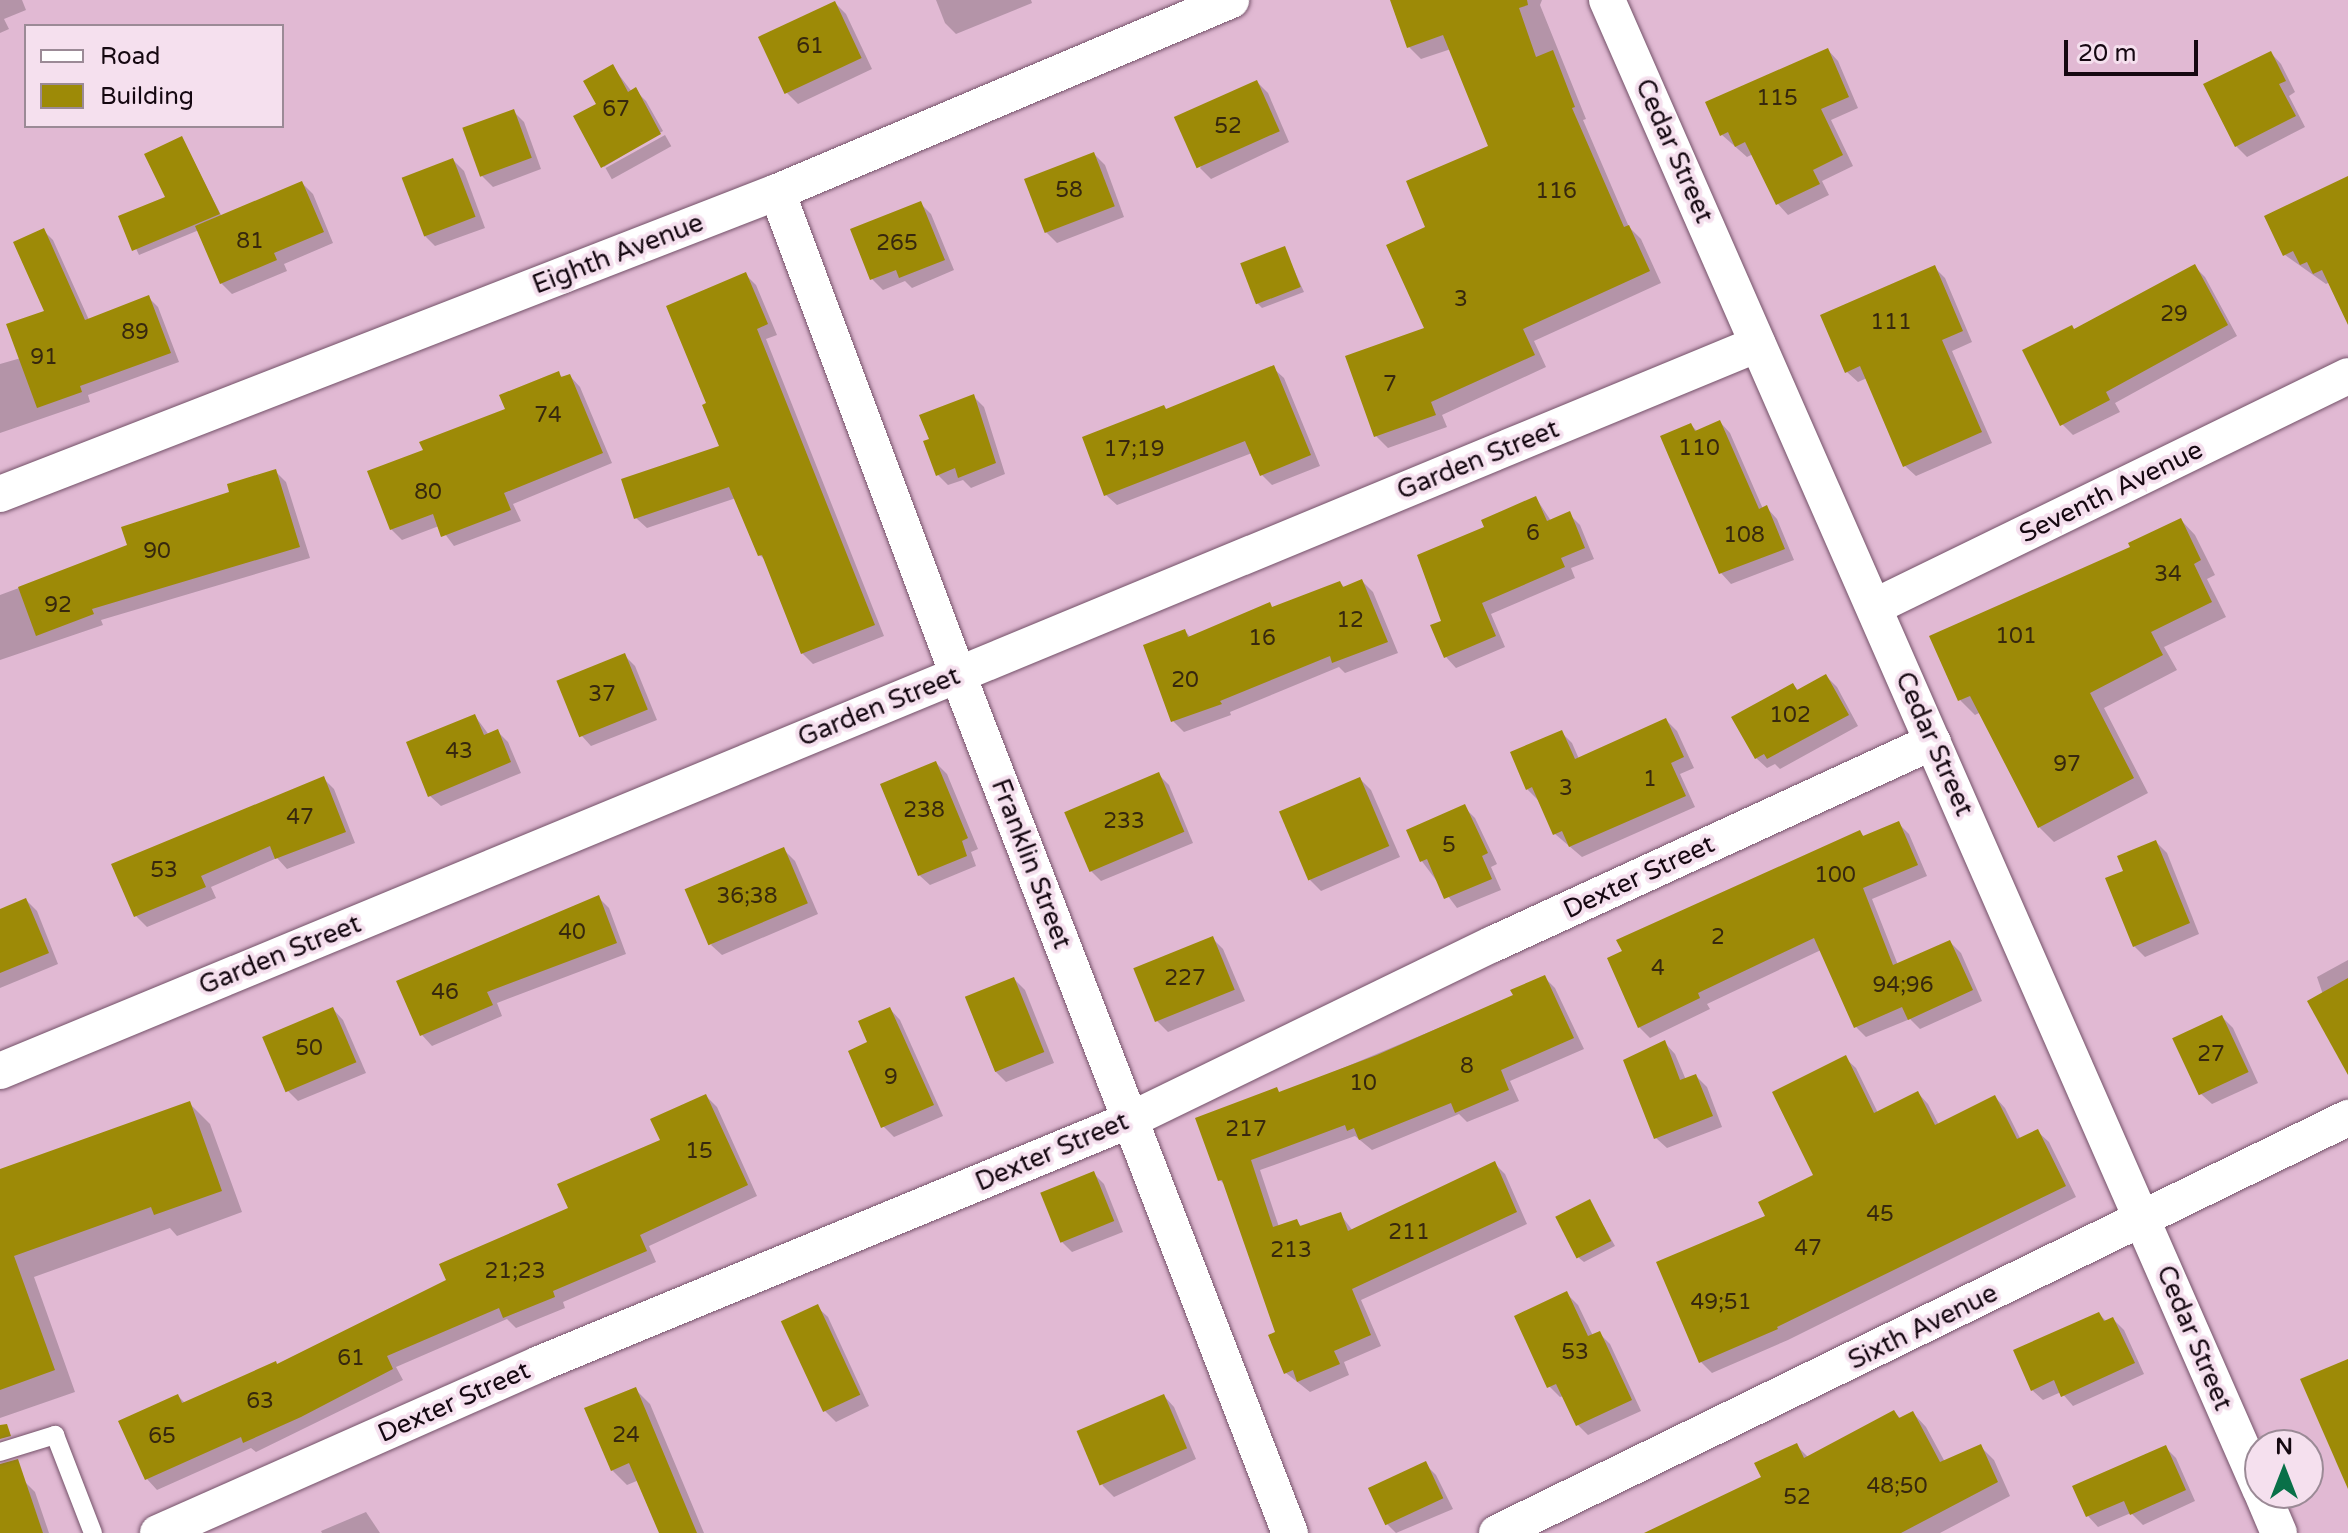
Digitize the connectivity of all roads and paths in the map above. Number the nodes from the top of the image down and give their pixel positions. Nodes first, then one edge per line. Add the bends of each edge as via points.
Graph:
1 (1231, 0) edge
2 (1607, 0) edge
3 (777, 192) junction
4 (1758, 344) junction
5 (2348, 376) edge
6 (0, 494) edge
7 (1874, 607) junction
8 (958, 675) junction
9 (1933, 742) junction
10 (0, 1071) edge
11 (2348, 1118) edge
12 (1130, 1120) junction
13 (2143, 1220) junction
14 (0, 1452) edge
15 (2244, 1452) edge
16 (2269, 1509) edge
17 (93, 1533) edge
18 (158, 1533) edge
19 (1290, 1533) edge
20 (1497, 1533) edge
21 (2279, 1533) edge

1 - 3 street, Eighth Avenue
2 - 4 street, Cedar Street
3 - 6 street, Eighth Avenue
3 - 8 street, Franklin Street
4 - 7 street, Cedar Street
4 - 8 street, Garden Street
5 - 7 street, Seventh Avenue
7 - 9 street, Cedar Street
8 - 10 street, Garden Street
8 - 12 street, Franklin Street
9 - 12 street, Dexter Street via 1493,944
9 - 13 street, Cedar Street
11 - 13 street, Sixth Avenue
12 - 18 street, Dexter Street via 539,1364
12 - 19 street, Franklin Street
13 - 15 street, Cedar Street
13 - 20 street, Sixth Avenue
14 - 17 lane via 55,1435
16 - 21 street, Cedar Street

